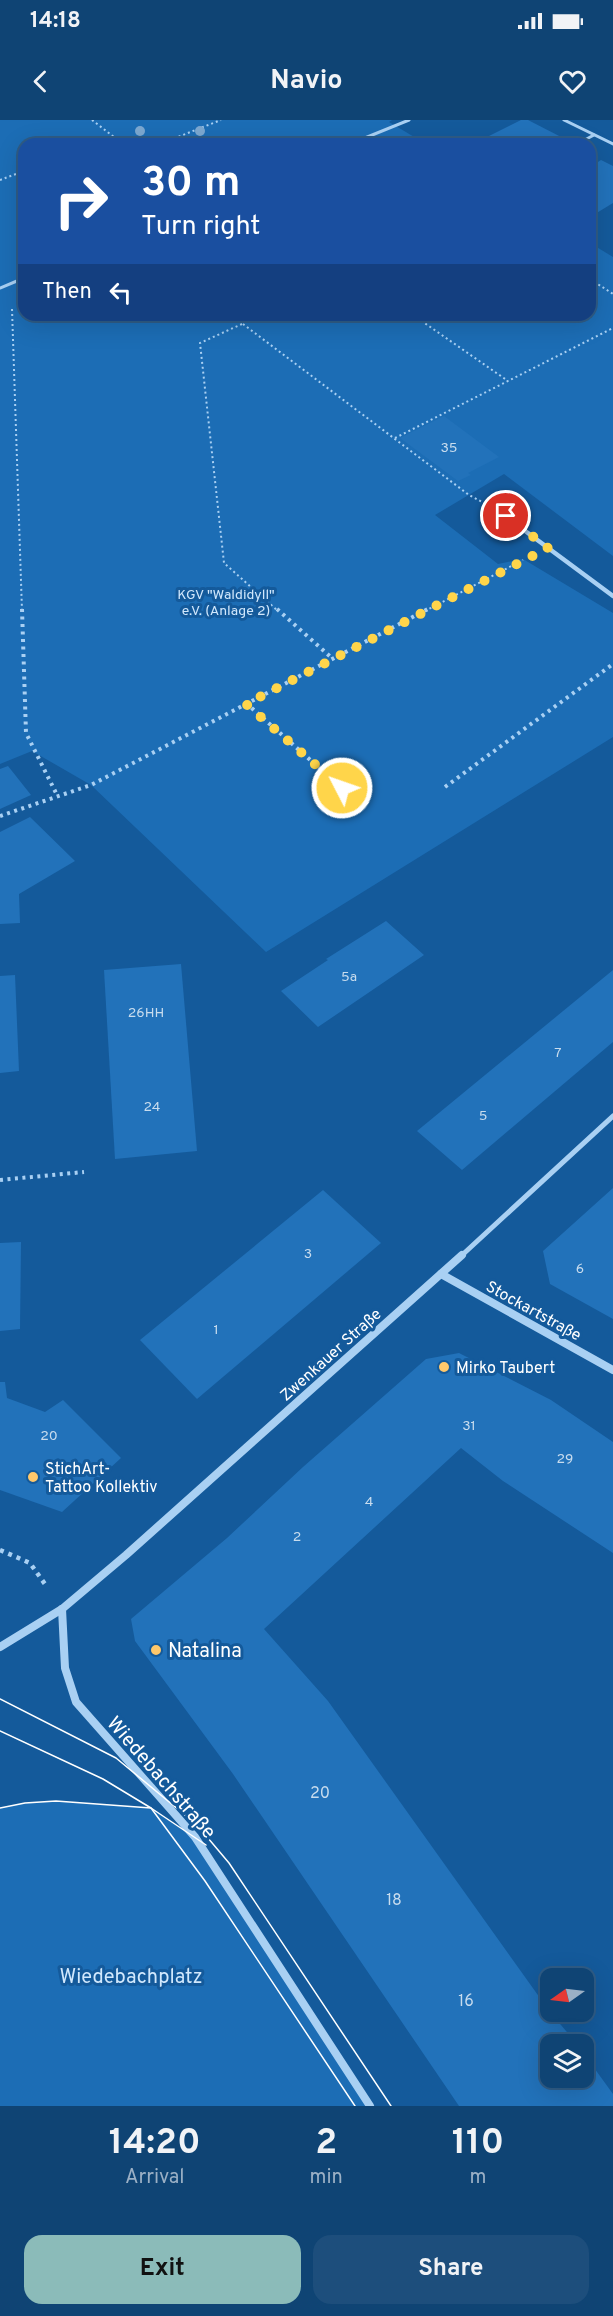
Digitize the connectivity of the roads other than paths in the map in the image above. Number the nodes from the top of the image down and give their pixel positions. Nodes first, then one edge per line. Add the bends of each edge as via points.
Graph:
1 (409, 120) edge
2 (564, 120) edge
3 (594, 135) junction
4 (365, 138) edge
5 (589, 138) edge
6 (613, 144) edge
7 (18, 280) edge
8 (0, 288) edge
9 (506, 516) road end
10 (613, 596) edge
11 (613, 1116) edge
12 (441, 1274) junction
13 (613, 1370) edge
14 (62, 1609) junction
15 (0, 1647) edge
16 (370, 2106) edge

1 - 4 lane
2 - 3 lane
3 - 5 lane
3 - 6 lane
7 - 8 lane
9 - 10 street
11 - 12 street, Zwenkauer Straße
12 - 13 street, Stockartstraße
12 - 14 street, Zwenkauer Straße
14 - 15 street
14 - 16 street, Wiedebachstraße via 65,1668 76,1702 195,1837

